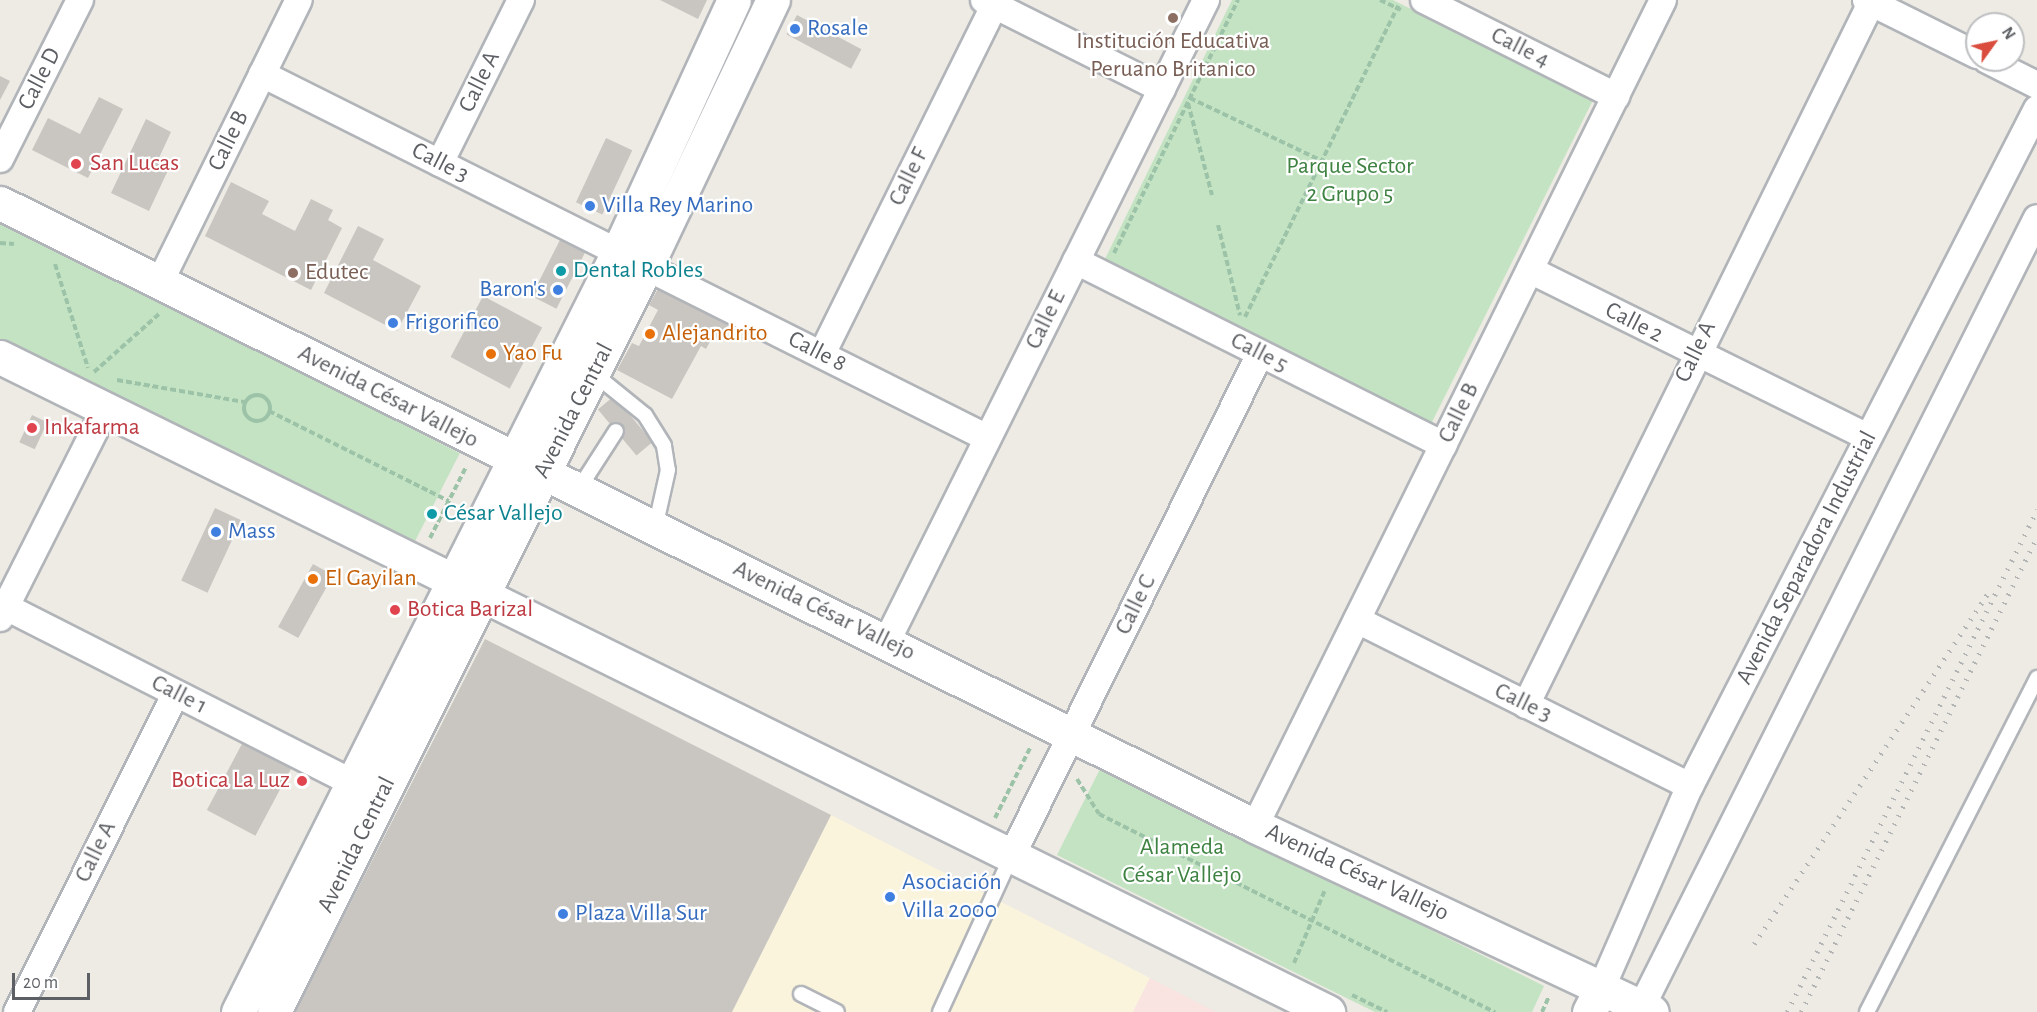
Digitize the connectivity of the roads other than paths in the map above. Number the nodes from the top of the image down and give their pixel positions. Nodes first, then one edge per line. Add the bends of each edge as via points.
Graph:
1 (80, 0) edge
2 (299, 0) edge
3 (521, 0) edge
4 (734, 0) edge
5 (773, 0) edge
6 (1206, 0) edge
7 (1663, 0) edge
8 (1868, 1) edge
9 (992, 2) edge
10 (1426, 5) edge
11 (1965, 49) edge
12 (2011, 72) edge
13 (262, 74) junction
14 (2037, 85) edge
15 (1162, 89) junction
16 (1616, 96) junction
17 (2037, 109) edge
18 (0, 159) edge
19 (440, 164) junction
20 (0, 203) edge
21 (2037, 218) edge
22 (632, 259) junction
23 (1076, 261) junction
24 (1530, 270) junction
25 (168, 286) junction
26 (822, 354) junction
27 (1260, 354) junction
28 (1695, 354) junction
29 (0, 357) edge
30 (593, 373) junction
31 (109, 394) junction
32 (616, 431) dead end
33 (1868, 437) junction
34 (988, 438) junction
35 (1443, 445) junction
36 (528, 467) junction
37 (578, 491) junction
38 (655, 528) junction
39 (467, 589) junction
40 (3, 613) edge
41 (1357, 620) junction
42 (887, 641) junction
43 (2037, 678) edge
44 (176, 693) junction
45 (1526, 705) junction
46 (1058, 726) junction
47 (353, 783) junction
48 (1690, 786) junction
49 (1255, 826) junction
50 (997, 850) junction
51 (801, 994) dead end
52 (1595, 999) edge
53 (1644, 1010) edge
54 (17, 1012) edge
55 (238, 1012) edge
56 (273, 1012) edge
57 (837, 1012) edge
58 (940, 1012) edge
59 (1328, 1012) edge
60 (1867, 1012) edge

1 - 18 street, Calle D
2 - 13 street, Calle B
3 - 19 street, Calle A
4 - 22 main road, Avenida Central
5 - 22 main road, Avenida Central
6 - 15 street, Calle E
7 - 16 street, Calle B
8 - 11 street
8 - 28 street, Calle A
9 - 15 street
9 - 26 street, Calle F
10 - 16 street, Calle 4
12 - 14 street
13 - 19 street, Calle 3
13 - 25 street, Calle B
15 - 23 street, Calle E
16 - 24 street, Calle B
17 - 33 street, Avenida Separadora Industrial
19 - 22 street, Calle 3
20 - 25 main road, Avenida César Vallejo
21 - 53 street
22 - 26 street, Calle 8
22 - 30 main road, Avenida Central
22 - 36 main road, Avenida Central
23 - 27 street, Calle 5
23 - 34 street, Calle E
24 - 28 street, Calle 2
24 - 35 street, Calle B
25 - 36 main road, Avenida César Vallejo
26 - 34 street, Calle 8
27 - 35 street, Calle 5
27 - 46 street, Calle C
28 - 33 street, Calle 2
28 - 45 street, Calle A
29 - 31 main road
30 - 36 main road, Avenida Central
30 - 38 lane via 630,409 645,415 664,446 668,470
31 - 39 main road
31 - 40 street
32 - 37 lane
33 - 48 street, Avenida Separadora Industrial
34 - 42 street, Calle E
35 - 41 street, Calle B
36 - 37 main road, Avenida César Vallejo
36 - 39 main road, Avenida Central
37 - 38 main road, Avenida César Vallejo
38 - 42 main road, Avenida César Vallejo
39 - 47 main road, Avenida Central
39 - 50 main road
39 - 56 main road, Avenida Central
40 - 44 street, Calle 1
41 - 45 street, Calle 3
41 - 49 street, Calle B
42 - 46 main road, Avenida César Vallejo
43 - 60 lane
44 - 47 street, Calle 1
44 - 54 street, Calle A
45 - 48 street, Calle 3
46 - 49 main road, Avenida César Vallejo
46 - 50 street, Calle C
47 - 55 main road, Avenida Central
48 - 52 street, Avenida Separadora Industrial
49 - 52 main road, Avenida César Vallejo
50 - 58 lane
50 - 59 main road
51 - 57 lane
52 - 53 main road, Avenida César Vallejo

